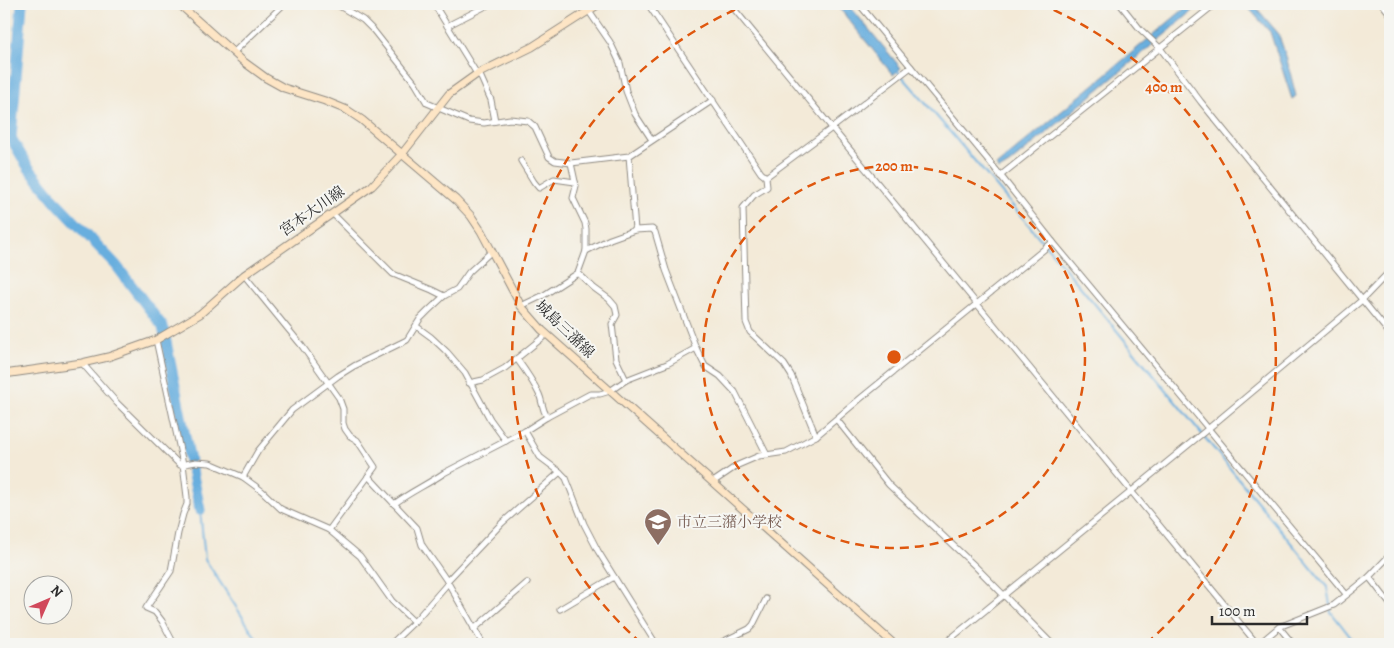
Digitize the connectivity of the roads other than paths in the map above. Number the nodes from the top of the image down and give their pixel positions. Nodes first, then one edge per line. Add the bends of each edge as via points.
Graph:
1 (179, 4) edge
2 (284, 4) edge
3 (336, 4) edge
4 (434, 4) edge
5 (488, 4) edge
6 (599, 4) edge
7 (648, 4) edge
8 (730, 4) edge
9 (859, 4) edge
10 (1120, 4) edge
11 (1215, 4) edge
12 (1383, 4) edge
13 (588, 10) junction
14 (1390, 13) edge
15 (447, 26) junction
16 (1158, 47) junction
17 (234, 52) junction
18 (911, 67) junction
19 (478, 73) junction
20 (713, 100) junction
21 (438, 108) junction
22 (495, 121) junction
23 (832, 128) junction
24 (652, 140) junction
25 (402, 154) junction
26 (629, 156) junction
27 (521, 161) dead end
28 (571, 163) junction
29 (999, 174) junction
30 (766, 177) junction
31 (575, 182) junction
32 (333, 214) junction
33 (635, 230) junction
34 (1053, 242) junction
35 (492, 251) junction
36 (586, 251) junction
37 (1390, 270) edge
38 (578, 273) junction
39 (244, 275) junction
40 (444, 296) junction
41 (1362, 300) junction
42 (977, 304) junction
43 (521, 306) junction
44 (416, 326) junction
45 (547, 334) junction
46 (1390, 334) edge
47 (158, 339) junction
48 (696, 348) junction
49 (517, 359) junction
50 (82, 363) junction
51 (4, 374) edge
52 (626, 380) junction
53 (470, 382) junction
54 (328, 383) junction
55 (610, 391) junction
56 (547, 417) junction
57 (837, 420) junction
58 (1209, 428) junction
59 (525, 431) junction
60 (816, 436) junction
61 (506, 441) junction
62 (767, 455) junction
63 (183, 464) junction
64 (560, 472) junction
65 (368, 476) junction
66 (243, 477) junction
67 (713, 482) junction
68 (1131, 491) junction
69 (394, 504) junction
70 (330, 530) junction
71 (1390, 555) edge
72 (614, 577) junction
73 (1369, 577) junction
74 (447, 582) junction
75 (527, 583) dead end
76 (1346, 594) junction
77 (1004, 596) junction
78 (766, 598) dead end
79 (1390, 604) edge
80 (560, 609) dead end
81 (414, 622) junction
82 (1279, 627) junction
83 (474, 629) junction
84 (1261, 643) edge
85 (174, 644) edge
86 (391, 644) edge
87 (483, 644) edge
88 (656, 644) edge
89 (718, 644) edge
90 (894, 644) edge
91 (944, 644) edge
92 (1052, 644) edge
93 (1293, 644) edge

1 - 17 main road, 城島三潴線
2 - 17 street
3 - 21 street via 363,20 385,44 427,103
4 - 15 street
5 - 15 street
6 - 13 main road, 宮本大川線
7 - 20 street
8 - 23 street
9 - 18 street
10 - 16 street
11 - 16 street
12 - 14 street
13 - 19 main road, 宮本大川線 via 532,47
13 - 24 street via 610,42 620,63 626,91
15 - 19 street
16 - 29 street
16 - 41 street
17 - 25 main road, 城島三潴線 via 284,88 347,110
18 - 23 street
18 - 29 street
19 - 21 main road, 宮本大川線 via 449,94
19 - 22 street via 491,100
20 - 24 street
20 - 30 street via 760,173
21 - 22 street via 469,121
21 - 25 main road, 宮本大川線
22 - 28 street via 528,121 536,127 549,157
23 - 30 street
23 - 42 street
24 - 26 street
25 - 32 main road, 宮本大川線 via 372,186
25 - 35 main road, 城島三潴線 via 471,216
26 - 28 street
26 - 33 street
27 - 31 street via 540,188 554,179
28 - 31 street
29 - 34 street
30 - 60 street via 767,187 754,195 743,208 746,322 750,332 784,364 791,375
31 - 36 street via 573,198 585,223
32 - 39 main road, 宮本大川線
32 - 40 street via 393,274
33 - 36 street
33 - 48 street via 652,229 655,232
34 - 42 street
34 - 58 street
35 - 40 street via 469,272 457,289
35 - 43 main road, 城島三潴線
36 - 38 street
37 - 41 street
38 - 43 street
38 - 52 street via 614,306 617,315 612,324 616,359
39 - 47 main road, 宮本大川線 via 200,314
39 - 54 street
40 - 44 street
41 - 46 street
41 - 58 street
42 - 57 street
42 - 68 street
43 - 45 main road, 城島三潴線
44 - 53 street via 447,352
44 - 54 street via 407,340 354,366
45 - 49 street
45 - 55 main road, 城島三潴線
47 - 50 main road, 宮本大川線
47 - 63 street
48 - 52 street
48 - 62 street via 705,366 735,392
49 - 53 street via 492,376
49 - 56 street via 535,384
50 - 51 main road, 宮本大川線
50 - 63 street via 117,403
52 - 55 street
53 - 61 street
54 - 65 street via 339,398 345,429 357,440 375,467
54 - 66 street via 292,410 258,451
55 - 56 street via 590,394
55 - 67 main road, 城島三潴線
56 - 59 street
57 - 60 street
57 - 77 street via 889,485
58 - 68 street
58 - 76 street
59 - 61 street
59 - 64 street via 540,457
60 - 62 street via 786,452
61 - 69 street
62 - 67 street via 738,465
63 - 66 street via 210,463
63 - 85 street via 188,497 171,572 146,608 155,612 162,621
64 - 72 street via 566,478 584,524
64 - 74 street via 502,523
65 - 69 street
65 - 70 street
66 - 70 street via 281,508
67 - 90 main road, 城島三潴線
68 - 77 street
68 - 84 street
69 - 74 street via 417,528 422,545
70 - 81 street via 360,556 392,601
71 - 73 street
72 - 80 street
72 - 88 street
73 - 76 street
73 - 79 street
74 - 81 street
74 - 83 street
75 - 83 street
76 - 82 street via 1334,605
77 - 91 street
77 - 92 street
78 - 89 street via 749,629
81 - 86 street
82 - 84 street
82 - 93 street
83 - 87 street

